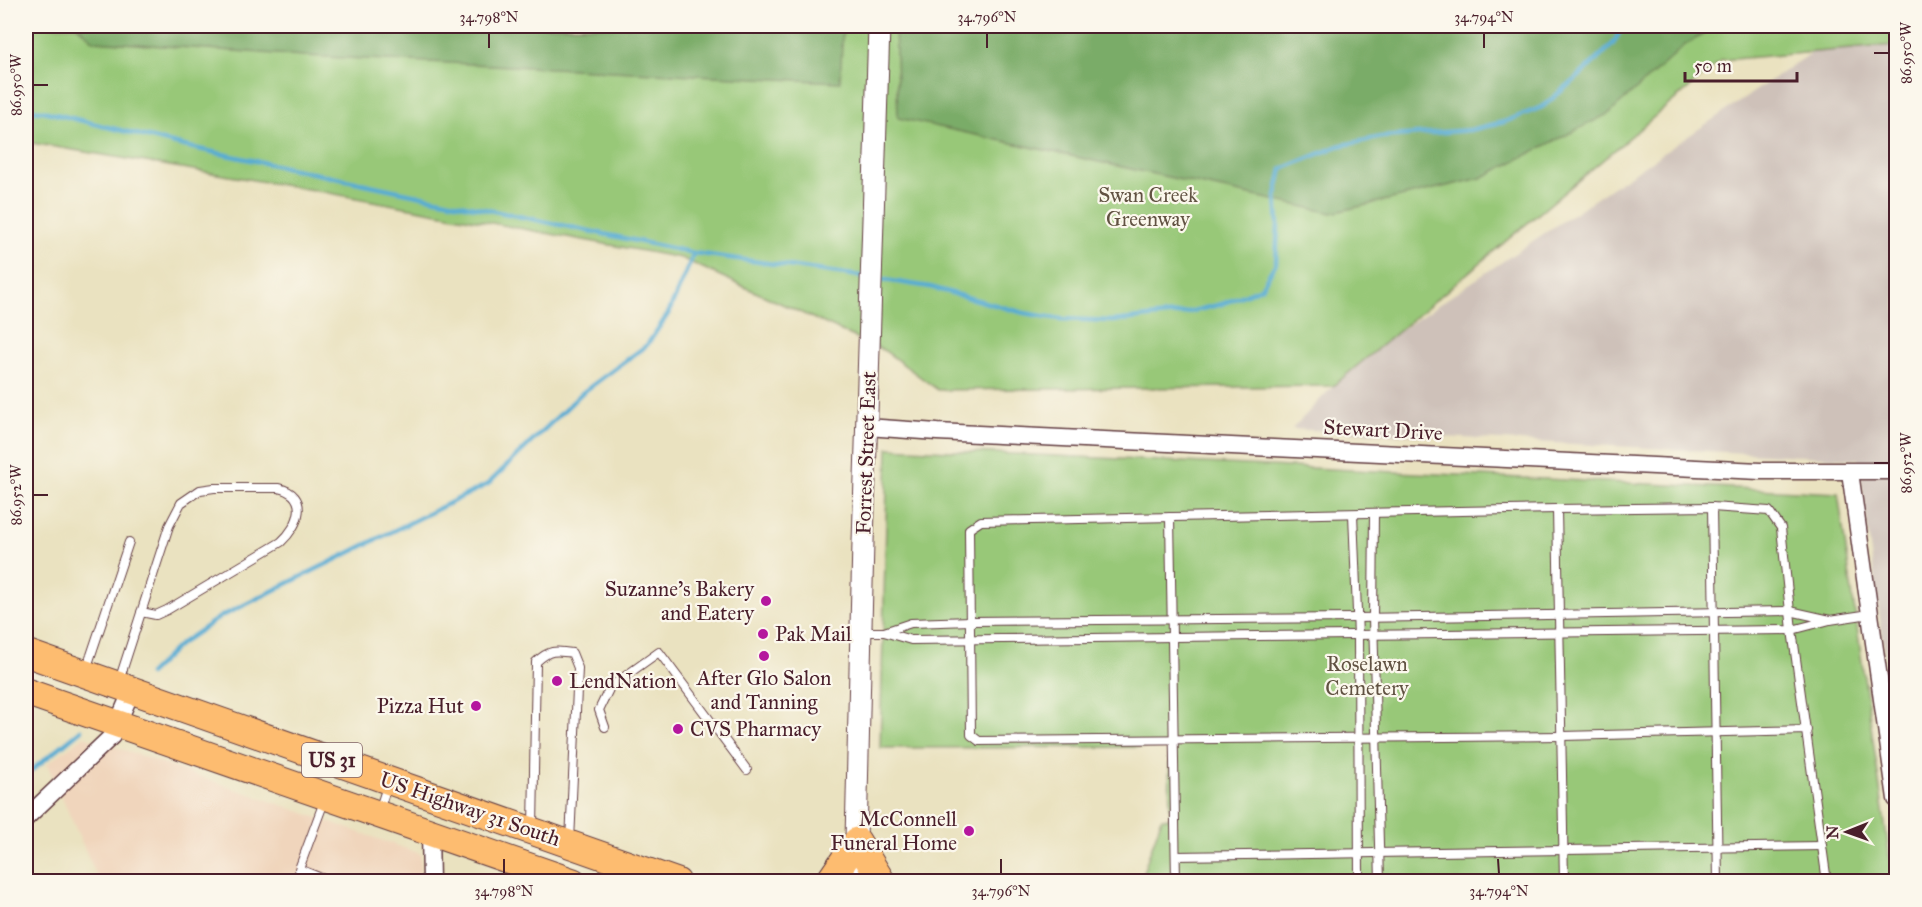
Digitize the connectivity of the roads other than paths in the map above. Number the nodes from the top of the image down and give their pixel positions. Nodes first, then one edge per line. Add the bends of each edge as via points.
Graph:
1 (879, 26) edge
2 (867, 427) junction
3 (1896, 471) edge
4 (1850, 472) junction
5 (1712, 507) junction
6 (1557, 508) junction
7 (1353, 514) junction
8 (1374, 514) junction
9 (1170, 517) junction
10 (129, 543) dead end
11 (1790, 611) junction
12 (141, 612) junction
13 (1714, 612) junction
14 (1558, 614) junction
15 (1870, 614) junction
16 (1373, 617) junction
17 (1357, 618) junction
18 (1172, 619) junction
19 (1830, 620) junction
20 (971, 621) junction
21 (1714, 630) junction
22 (1792, 630) junction
23 (861, 632) junction
24 (884, 632) junction
25 (1559, 634) junction
26 (1358, 636) junction
27 (1374, 636) junction
28 (1173, 638) junction
29 (971, 639) junction
30 (26, 653) edge
31 (85, 674) junction
32 (124, 687) junction
33 (26, 692) edge
34 (117, 723) junction
35 (605, 727) dead end
36 (1807, 730) junction
37 (1716, 732) junction
38 (1376, 736) junction
39 (1562, 736) junction
40 (1359, 737) junction
41 (1173, 739) junction
42 (747, 770) dead end
43 (388, 780) junction
44 (326, 796) junction
45 (1896, 799) edge
46 (378, 814) junction
47 (26, 818) edge
48 (533, 831) junction
49 (430, 832) junction
50 (857, 841) junction
51 (570, 844) junction
52 (1822, 846) junction
53 (1718, 848) junction
54 (1564, 852) junction
55 (1380, 853) junction
56 (1358, 854) junction
57 (1176, 856) junction
58 (614, 871) edge
59 (332, 882) edge
60 (431, 882) edge
61 (573, 882) edge
62 (677, 882) edge
63 (829, 882) edge
64 (855, 882) edge
65 (882, 882) edge
66 (1176, 882) edge
67 (1359, 882) edge
68 (1380, 882) edge
69 (1564, 882) edge
70 (1718, 882) edge
71 (1827, 882) edge

1 - 2 street, Forrest Street East
2 - 4 street, Stewart Drive via 1737,470
2 - 23 street, Forrest Street East
3 - 4 street, Stewart Drive
4 - 15 street
5 - 6 lane
5 - 11 lane via 1769,511 1781,528
5 - 13 lane
6 - 8 lane
6 - 14 lane
7 - 8 lane
7 - 9 lane
7 - 17 lane
8 - 16 lane
9 - 18 lane
9 - 20 lane via 981,521 969,530
10 - 31 lane
11 - 13 lane
11 - 19 lane
11 - 22 lane
12 - 12 lane via 169,526 181,503 190,496 214,488 257,488 288,490 296,497 296,523 281,542 167,610 156,615
12 - 32 lane
13 - 14 lane
13 - 21 lane
14 - 16 lane
14 - 25 lane
15 - 19 lane
15 - 45 street
16 - 17 lane
16 - 27 lane
17 - 18 lane
17 - 26 lane
18 - 20 lane
18 - 28 lane
19 - 22 lane
20 - 24 lane via 911,623
20 - 29 lane
21 - 22 lane
21 - 25 lane
21 - 37 lane
22 - 36 lane
23 - 24 lane
23 - 50 street, Forrest Street East
24 - 29 lane via 911,640
25 - 27 lane
25 - 39 lane
26 - 27 lane
26 - 28 lane
26 - 40 lane
27 - 38 lane
28 - 29 lane
28 - 41 lane
29 - 41 lane via 971,735 979,741
30 - 31 main road, US Highway 31 South / US 31
31 - 32 main road, US Highway 31 South / US 31
32 - 34 street
32 - 43 main road, US Highway 31 South / US 31
33 - 34 main road, US Highway 31 South / US 31
34 - 44 main road, US Highway 31 South / US 31
34 - 47 street via 112,736
35 - 42 lane via 599,710 610,687 659,652
36 - 37 lane
36 - 52 lane
37 - 39 lane
37 - 53 lane
38 - 39 lane
38 - 40 lane
38 - 55 lane
39 - 54 lane
40 - 41 lane
40 - 56 lane
41 - 57 lane
43 - 46 lane
43 - 48 main road, US Highway 31 South / US 31
44 - 46 main road, US Highway 31 South / US 31
44 - 59 lane via 299,869
46 - 49 main road, US Highway 31 South / US 31
48 - 51 main road, US Highway 31 South / US 31
48 - 51 lane via 536,662 546,652 572,653 578,668
49 - 60 street
49 - 61 main road, US Highway 31 South / US 31
50 - 63 main road
50 - 64 street, Forrest Street East
50 - 65 main road
51 - 58 main road, US Highway 31 South / US 31
52 - 53 lane
52 - 71 lane
53 - 54 lane
53 - 70 lane
54 - 55 lane
54 - 69 lane
55 - 56 lane
55 - 68 lane
56 - 57 lane
56 - 67 lane
57 - 66 lane
58 - 62 main road, US Highway 31 South / US 31

